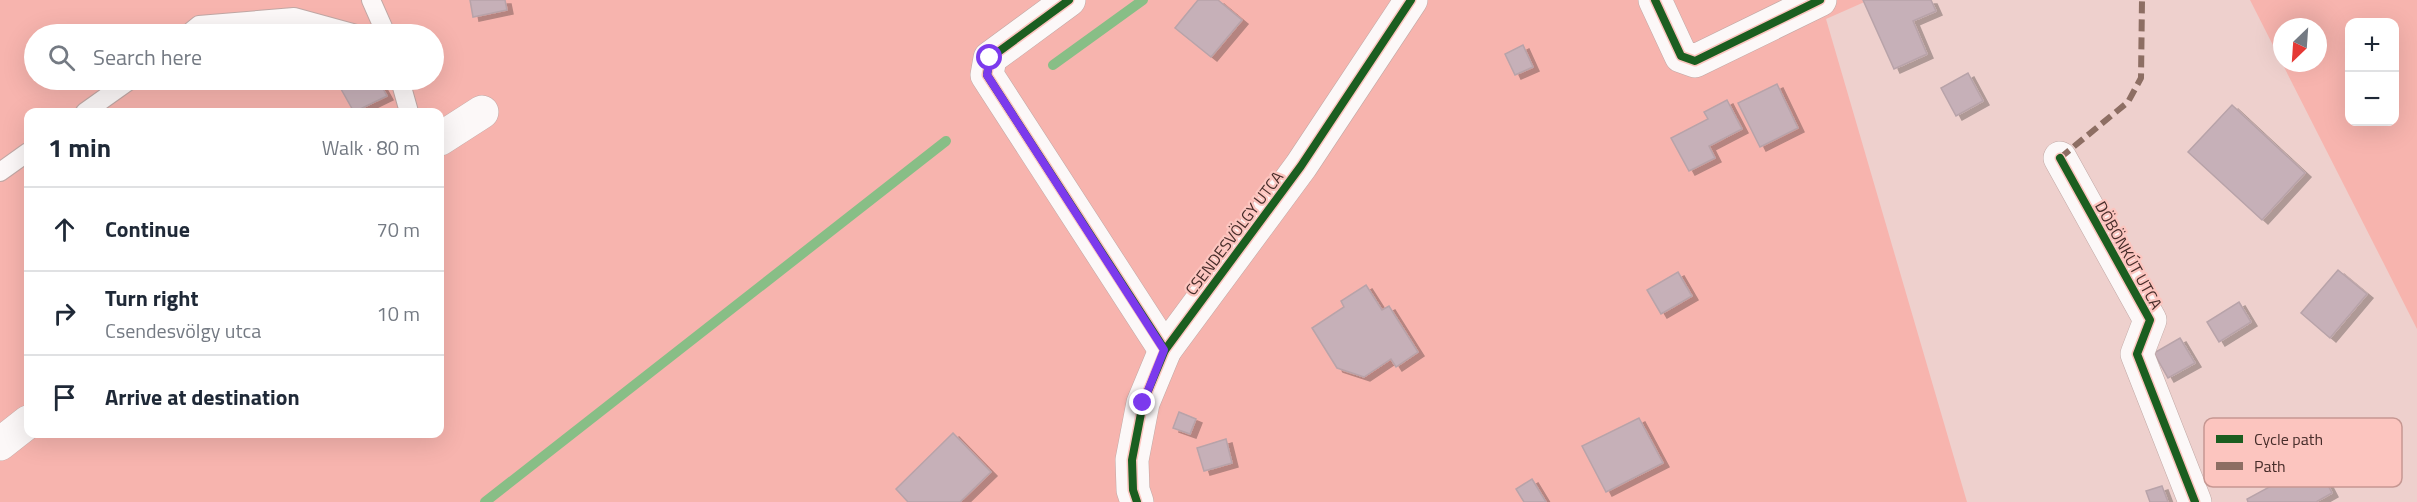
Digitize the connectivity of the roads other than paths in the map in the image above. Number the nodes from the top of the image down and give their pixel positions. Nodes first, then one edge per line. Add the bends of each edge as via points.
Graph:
1 (371, 0) edge
2 (1069, 0) edge
3 (1411, 0) edge
4 (1654, 0) edge
5 (1820, 0) edge
6 (220, 24) edge
7 (320, 24) edge
8 (382, 24) edge
9 (116, 90) edge
10 (403, 90) edge
11 (91, 108) edge
12 (408, 108) edge
13 (482, 112) dead end
14 (444, 136) edge
15 (24, 155) edge
16 (2060, 158) dead end
17 (0, 172) edge
18 (1164, 350) junction
19 (24, 425) edge
20 (0, 444) edge
21 (1137, 502) edge
22 (2195, 502) edge

1 - 8 lane
2 - 18 street via 990,58 987,75
3 - 18 street, CSENDESVÖLGY UTCA via 1301,166
4 - 5 street via 1681,56 1695,61
6 - 7 lane via 294,17
9 - 11 lane
10 - 12 lane
13 - 14 street
15 - 17 lane
16 - 22 street, DÖBÖNKÚT UTCA via 2150,320 2137,354
18 - 21 street, CSENDESVÖLGY UTCA via 1143,403 1132,460
19 - 20 street

